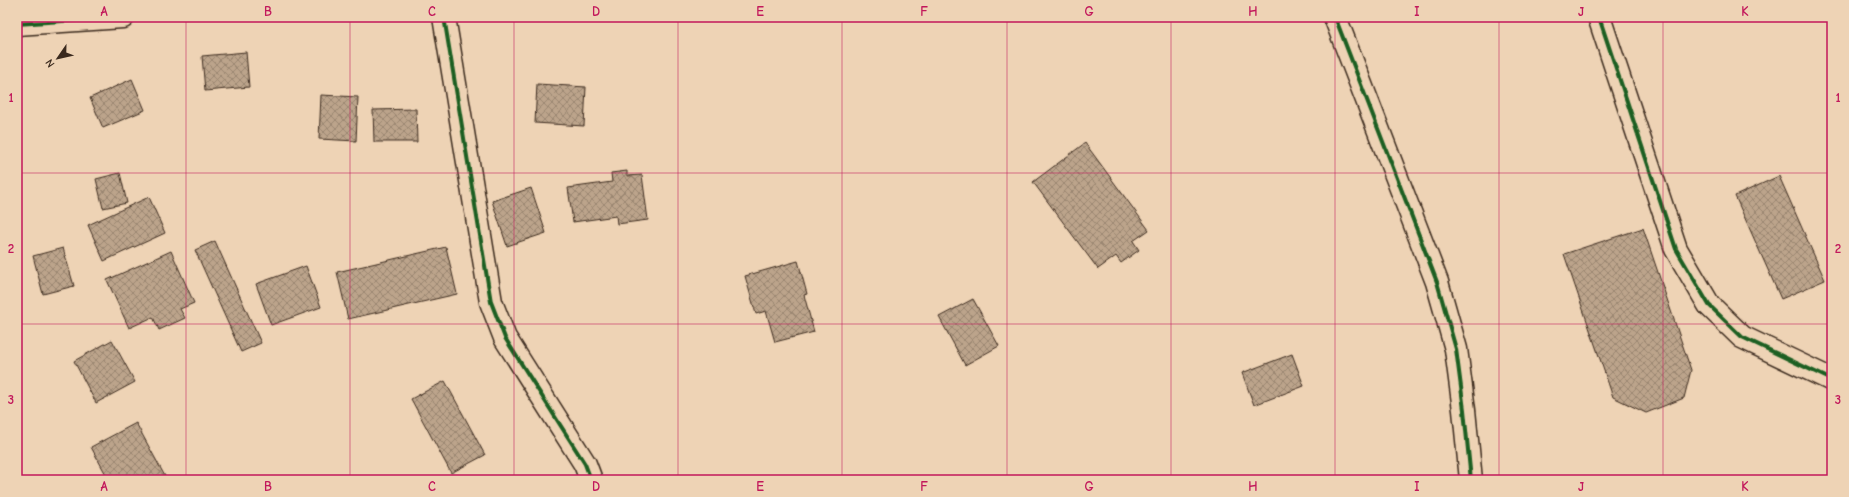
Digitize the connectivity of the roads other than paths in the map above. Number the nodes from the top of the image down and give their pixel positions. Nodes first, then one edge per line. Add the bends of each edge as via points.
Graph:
1 (123, 17) edge
2 (444, 17) edge
3 (1335, 17) edge
4 (1599, 17) edge
5 (17, 24) edge
6 (1832, 380) edge
7 (591, 480) edge
8 (1471, 480) edge

1 - 5 street
2 - 7 street via 491,302 506,338 585,464
3 - 8 street via 1437,282 1456,349
4 - 6 street via 1676,249 1709,305 1742,337

